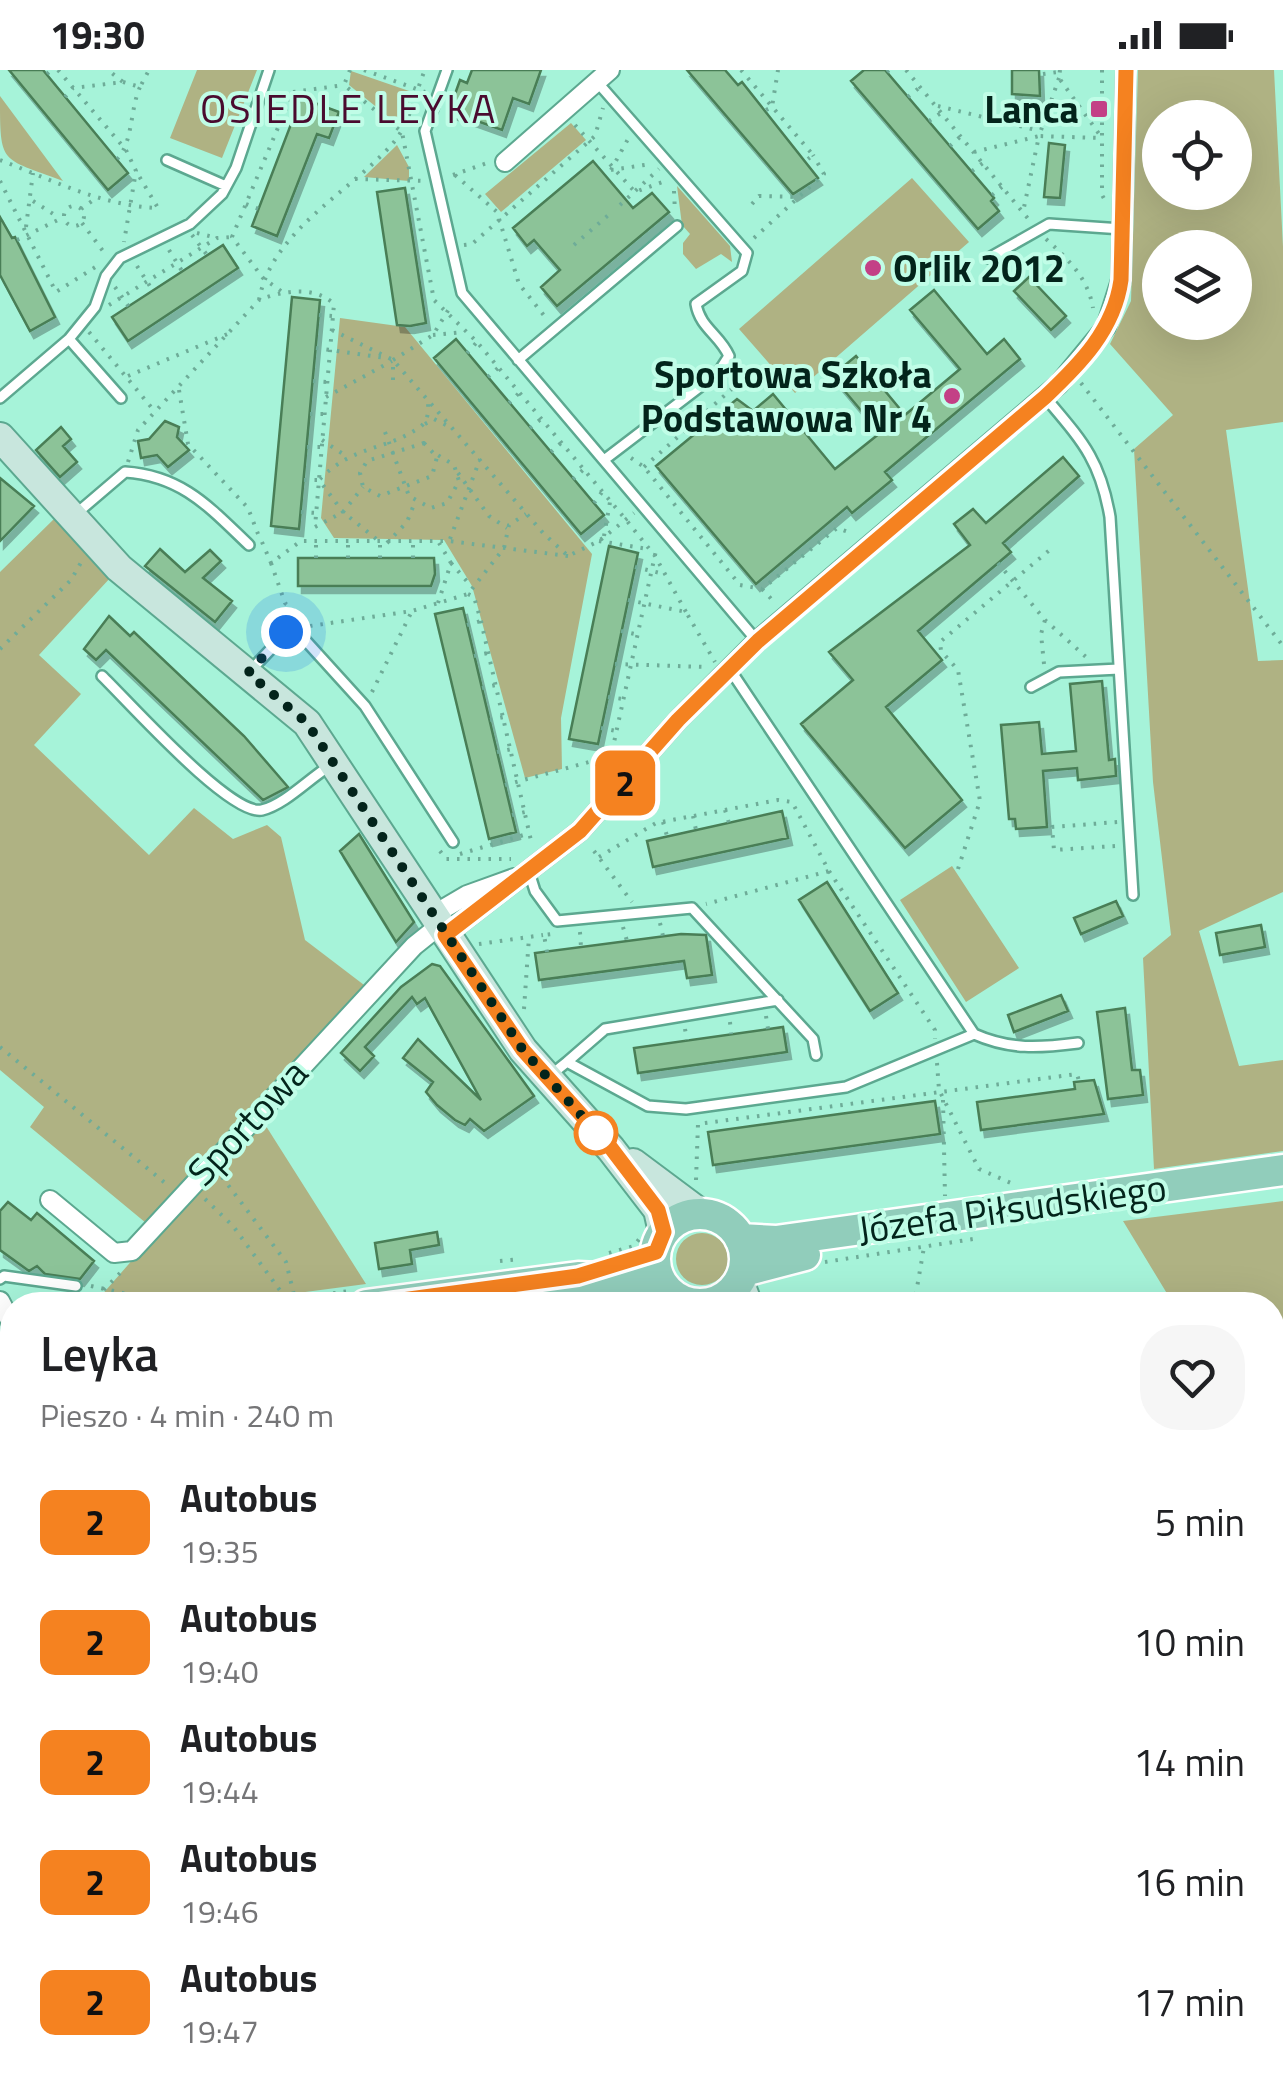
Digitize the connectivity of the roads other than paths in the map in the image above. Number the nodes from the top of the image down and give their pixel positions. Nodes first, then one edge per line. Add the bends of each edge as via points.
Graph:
1 (269, 70) edge
2 (447, 70) edge
3 (1126, 70) edge
4 (605, 82) edge
5 (168, 160) dead end
6 (506, 162) road end
7 (226, 186) junction
8 (677, 226) road end
9 (1125, 229) junction
10 (989, 258) dead end
11 (69, 339) junction
12 (518, 360) junction
13 (1045, 397) junction
14 (0, 398) edge
15 (122, 398) dead end
16 (0, 437) edge
17 (604, 460) junction
18 (72, 518) junction
19 (249, 545) dead end
20 (758, 641) junction
21 (729, 668) junction
22 (1119, 668) junction
23 (248, 673) junction
24 (102, 676) dead end
25 (1032, 687) dead end
26 (334, 764) junction
27 (453, 842) road end
28 (531, 863) junction
29 (1132, 894) dead end
30 (439, 925) junction
31 (778, 1000) junction
32 (974, 1034) junction
33 (1078, 1044) dead end
34 (816, 1055) dead end
35 (557, 1071) junction
36 (611, 1148) junction
37 (1283, 1170) edge
38 (1283, 1187) edge
39 (50, 1200) dead end
40 (698, 1204) junction
41 (740, 1239) junction
42 (660, 1255) junction
43 (0, 1279) edge
44 (76, 1286) road end
45 (748, 1288) edge
46 (579, 1291) edge
47 (677, 1292) edge

1 - 7 lane
2 - 12 lane via 425,131 450,248 462,293
3 - 9 street, Sportowa
4 - 6 street
4 - 17 lane via 744,249 742,271 696,304 699,321 729,356 718,373
5 - 7 lane
7 - 11 lane via 207,211 126,252
8 - 12 lane
9 - 10 lane via 1049,224
9 - 13 street, Sportowa via 1114,312 1087,354
11 - 14 lane
11 - 15 lane
12 - 17 lane
13 - 20 street, Sportowa
13 - 22 lane via 1103,476
16 - 18 street
17 - 20 lane
18 - 19 lane via 126,472 194,492
18 - 23 street via 88,553 118,568
20 - 21 street, Sportowa
21 - 28 street, Sportowa via 580,831
21 - 32 lane
22 - 25 lane via 1058,672
22 - 29 lane
23 - 26 street via 307,723
23 - 27 lane via 286,632 296,630 365,706
24 - 26 lane via 248,810 265,810
26 - 30 street
28 - 30 street, Sportowa
28 - 31 lane via 536,891 557,920 692,908
30 - 35 street
30 - 39 street, Sportowa via 132,1251 114,1254
31 - 34 lane via 813,1039
31 - 35 lane via 605,1029
32 - 33 lane via 1000,1046
32 - 35 lane via 846,1087 686,1109 648,1106
35 - 36 street
36 - 40 street
36 - 42 street via 658,1210
37 - 41 main road, Józefa Piłsudskiego via 776,1241
38 - 45 main road, Józefa Piłsudskiego via 758,1264
40 - 41 main road
40 - 42 main road via 680,1218
41 - 45 main road
42 - 46 main road
42 - 47 main road
43 - 44 lane

